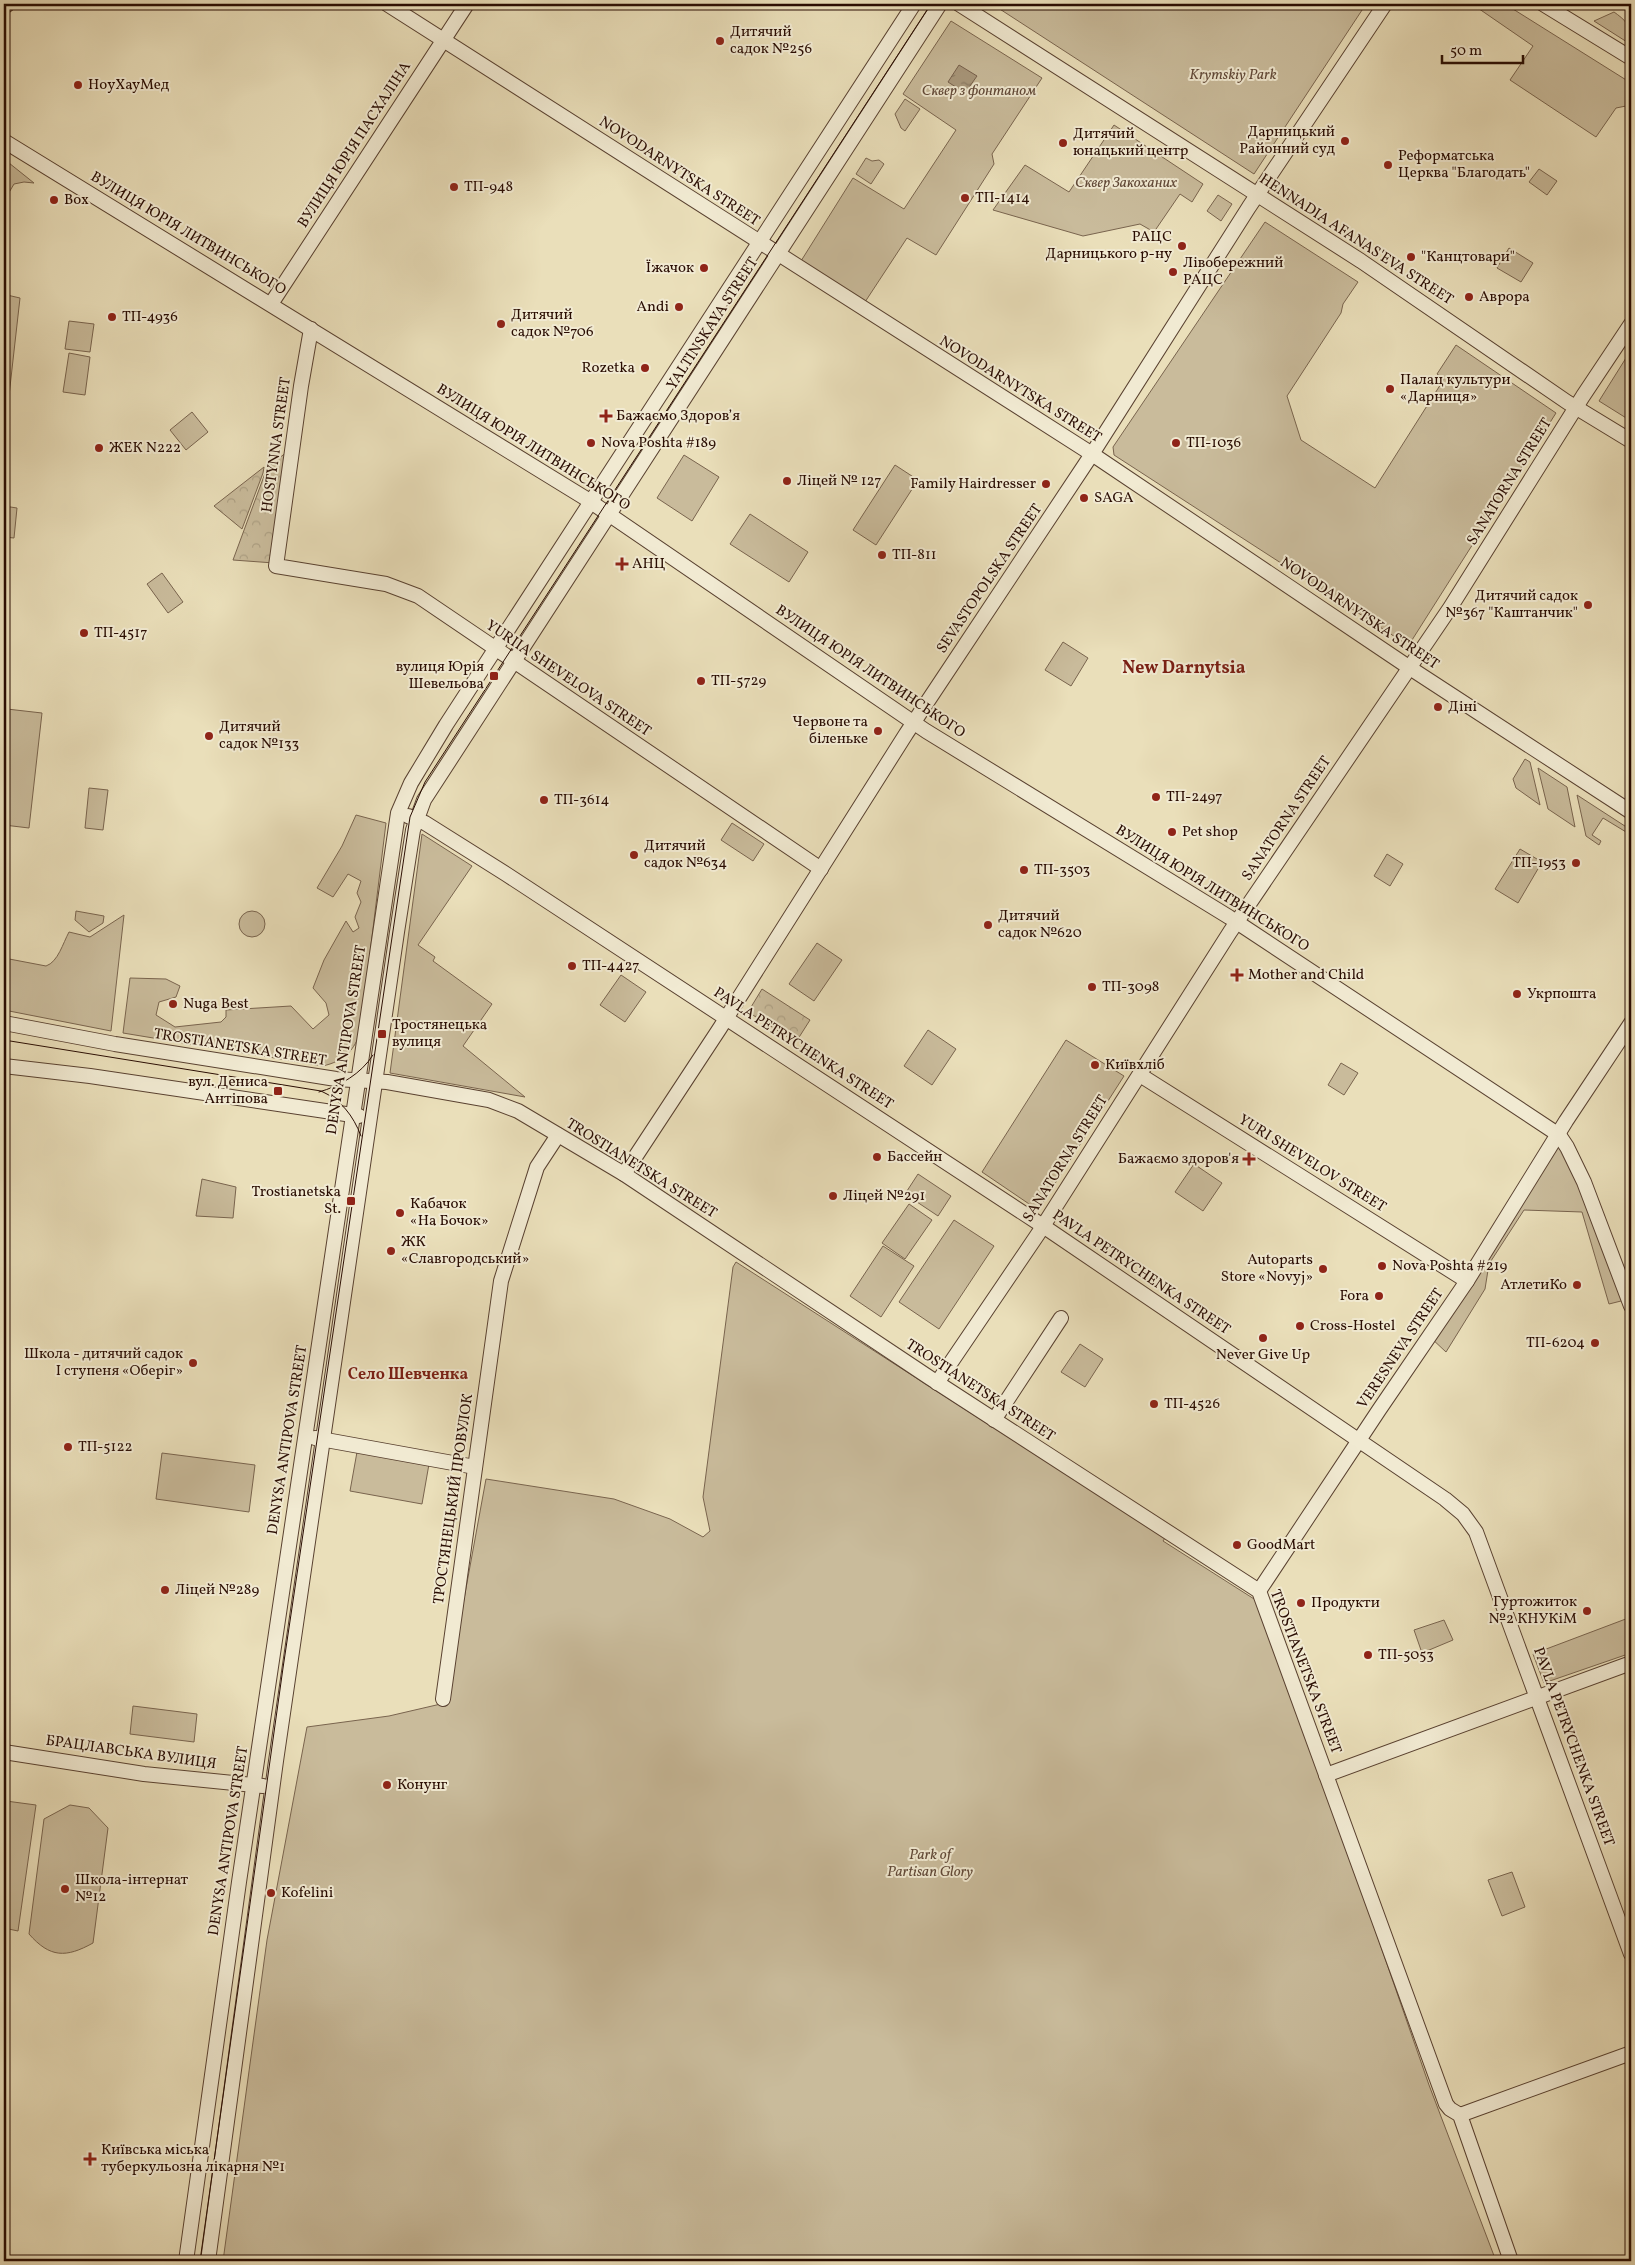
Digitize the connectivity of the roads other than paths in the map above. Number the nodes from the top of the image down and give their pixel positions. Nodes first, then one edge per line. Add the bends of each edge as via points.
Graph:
1 (8, 4) edge
2 (387, 4) edge
3 (467, 4) edge
4 (914, 4) edge
5 (940, 4) edge
6 (960, 4) edge
7 (1385, 4) edge
8 (1542, 4) edge
9 (4, 7) edge
10 (443, 40) junction
11 (1631, 58) edge
12 (4, 140) edge
13 (1258, 195) junction
14 (759, 243) junction
15 (778, 255) junction
16 (271, 304) junction
17 (1631, 324) edge
18 (311, 329) junction
19 (1577, 408) junction
20 (1631, 441) edge
21 (1092, 454) junction
22 (591, 503) junction
23 (609, 514) junction
24 (276, 566) joint
25 (495, 650) junction
26 (513, 662) junction
27 (1410, 668) junction
28 (914, 722) junction
29 (1631, 812) edge
30 (398, 813) junction
31 (416, 819) junction
32 (821, 870) junction
33 (1238, 922) junction
34 (726, 1018) junction
35 (4, 1023) edge
36 (1631, 1023) edge
37 (4, 1066) edge
38 (1140, 1075) junction
39 (358, 1080) junction
40 (375, 1081) junction
41 (352, 1115) junction
42 (370, 1117) junction
43 (558, 1135) junction
44 (1559, 1135) junction
45 (624, 1174) junction
46 (1043, 1226) junction
47 (1468, 1281) junction
48 (1631, 1306) edge
49 (1061, 1318) dead end
50 (937, 1383) junction
51 (994, 1420) junction
52 (304, 1436) junction
53 (323, 1440) junction
54 (1360, 1441) junction
55 (475, 1467) junction
56 (1259, 1591) junction
57 (1631, 1663) edge
58 (1537, 1697) junction
59 (443, 1699) dead end
60 (4, 1752) edge
61 (1326, 1775) junction
62 (254, 1785) junction
63 (273, 1788) junction
64 (1631, 1954) edge
65 (1631, 2053) edge
66 (1460, 2115) junction
67 (186, 2261) edge
68 (208, 2261) edge
69 (1511, 2261) edge

1 - 9 street
2 - 10 street, NOVODARNYTSKA STREET
3 - 10 street, ВУЛИЦЯ ЮРІЯ ПАСХАЛІНА
4 - 14 street, YALTINSKAYA STREET
5 - 15 street, YALTINSKAYA STREET
6 - 13 street, HENNADIA AFANAS'EVA STREET
7 - 13 street, SEVASTOPOLSKA STREET
8 - 11 street
10 - 14 street, NOVODARNYTSKA STREET
10 - 16 street, ВУЛИЦЯ ЮРІЯ ПАСХАЛІНА
12 - 16 street, ВУЛИЦЯ ЮРІЯ ЛИТВИНСЬКОГО
13 - 19 street, HENNADIA AFANAS'EVA STREET
13 - 21 street, SEVASTOPOLSKA STREET
14 - 15 street, NOVODARNYTSKA STREET
14 - 22 street, YALTINSKAYA STREET
15 - 21 street, NOVODARNYTSKA STREET
15 - 23 street, YALTINSKAYA STREET
16 - 18 street, ВУЛИЦЯ ЮРІЯ ЛИТВИНСЬКОГО
17 - 19 street, SANATORNA STREET
18 - 22 street, ВУЛИЦЯ ЮРІЯ ЛИТВИНСЬКОГО
18 - 24 street, HOSTYNNA STREET
19 - 20 street, HENNADIA AFANAS'EVA STREET
19 - 27 street, SANATORNA STREET
21 - 27 street, NOVODARNYTSKA STREET
21 - 28 street, SEVASTOPOLSKA STREET
22 - 23 street, ВУЛИЦЯ ЮРІЯ ЛИТВИНСЬКОГО
22 - 25 street, YALTINSKAYA STREET
23 - 26 street, YALTINSKAYA STREET
23 - 28 street, ВУЛИЦЯ ЮРІЯ ЛИТВИНСЬКОГО
24 - 25 street, YURIIA SHEVELOVA STREET via 386,584 418,596
25 - 26 street, YURIIA SHEVELOVA STREET
25 - 30 street, DENYSA ANTIPOVA STREET via 411,783
26 - 31 street via 424,800
26 - 32 street, YURIIA SHEVELOVA STREET
27 - 29 street, NOVODARNYTSKA STREET
27 - 33 street, SANATORNA STREET
28 - 32 street, SEVASTOPOLSKA STREET
28 - 33 street, ВУЛИЦЯ ЮРІЯ ЛИТВИНСЬКОГО
30 - 31 street, PAVLA PETRYCHENKA STREET
30 - 39 street, DENYSA ANTIPOVA STREET
31 - 34 street, PAVLA PETRYCHENKA STREET
31 - 40 street
32 - 34 street, SEVASTOPOLSKA STREET
33 - 38 street, SANATORNA STREET
33 - 44 street, ВУЛИЦЯ ЮРІЯ ЛИТВИНСЬКОГО
34 - 45 street, SEVASTOPOLSKA STREET
34 - 46 street, PAVLA PETRYCHENKA STREET
35 - 39 street, TROSTIANETSKA STREET via 125,1046
36 - 44 street, VERESNEVA STREET
37 - 41 street
38 - 46 street, SANATORNA STREET
38 - 47 street, YURI SHEVELOV STREET
39 - 40 street, TROSTIANETSKA STREET
39 - 41 street, DENYSA ANTIPOVA STREET
40 - 42 street
40 - 43 street, TROSTIANETSKA STREET via 489,1100 518,1111
41 - 42 street
41 - 52 street, DENYSA ANTIPOVA STREET
42 - 53 street
43 - 45 street, TROSTIANETSKA STREET
43 - 55 street, ТРОСТЯНЕЦЬКИЙ ПРОВУЛОК via 537,1167 500,1281
44 - 47 street, VERESNEVA STREET
44 - 48 street, ВУЛИЦЯ ЮРІЯ ЛИТВИНСЬКОГО via 1584,1182
45 - 50 street, TROSTIANETSKA STREET
46 - 50 street, SANATORNA STREET
46 - 54 street, PAVLA PETRYCHENKA STREET
47 - 54 street, VERESNEVA STREET
49 - 51 street
50 - 51 street, TROSTIANETSKA STREET
51 - 56 street, TROSTIANETSKA STREET
52 - 53 street
52 - 62 street, DENYSA ANTIPOVA STREET
53 - 55 street
53 - 63 street
54 - 56 street, VERESNEVA STREET
54 - 58 street, PAVLA PETRYCHENKA STREET via 1445,1499 1463,1514 1476,1532
55 - 59 street, ТРОСТЯНЕЦЬКИЙ ПРОВУЛОК
56 - 61 street, TROSTIANETSKA STREET
57 - 58 street
58 - 61 street
58 - 64 street, PAVLA PETRYCHENKA STREET
60 - 62 street, БРАЦЛАВСЬКА ВУЛИЦЯ via 144,1774
61 - 66 street, TROSTIANETSKA STREET via 1446,2104
62 - 63 street, БРАЦЛАВСЬКА ВУЛИЦЯ
62 - 67 street, DENYSA ANTIPOVA STREET
63 - 68 street
65 - 66 street
66 - 69 street, TROSTIANETSKA STREET

